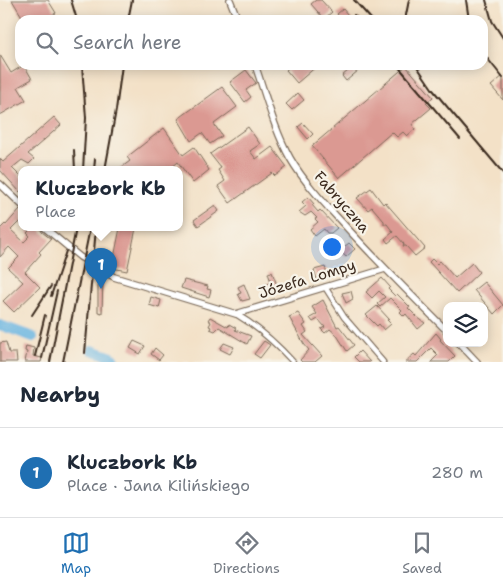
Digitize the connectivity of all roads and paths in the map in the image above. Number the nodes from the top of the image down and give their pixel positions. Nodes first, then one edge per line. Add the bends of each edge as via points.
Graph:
1 (230, 0) edge
2 (236, 15) edge
3 (257, 70) edge
4 (0, 184) edge
5 (18, 201) edge
6 (48, 231) edge
7 (385, 269) junction
8 (325, 287) junction
9 (236, 314) junction
10 (443, 327) edge
11 (463, 347) edge
12 (293, 362) edge
13 (383, 362) edge
14 (477, 362) edge

1 - 2 street
3 - 7 street, Fabryczna via 278,134 291,159 325,204
4 - 5 street
6 - 9 street via 85,260 114,277
7 - 8 street, Józefa Lompy
7 - 10 street, Fabryczna
8 - 9 street, Józefa Lompy
8 - 13 street via 344,317
9 - 12 street via 254,324
11 - 14 street

